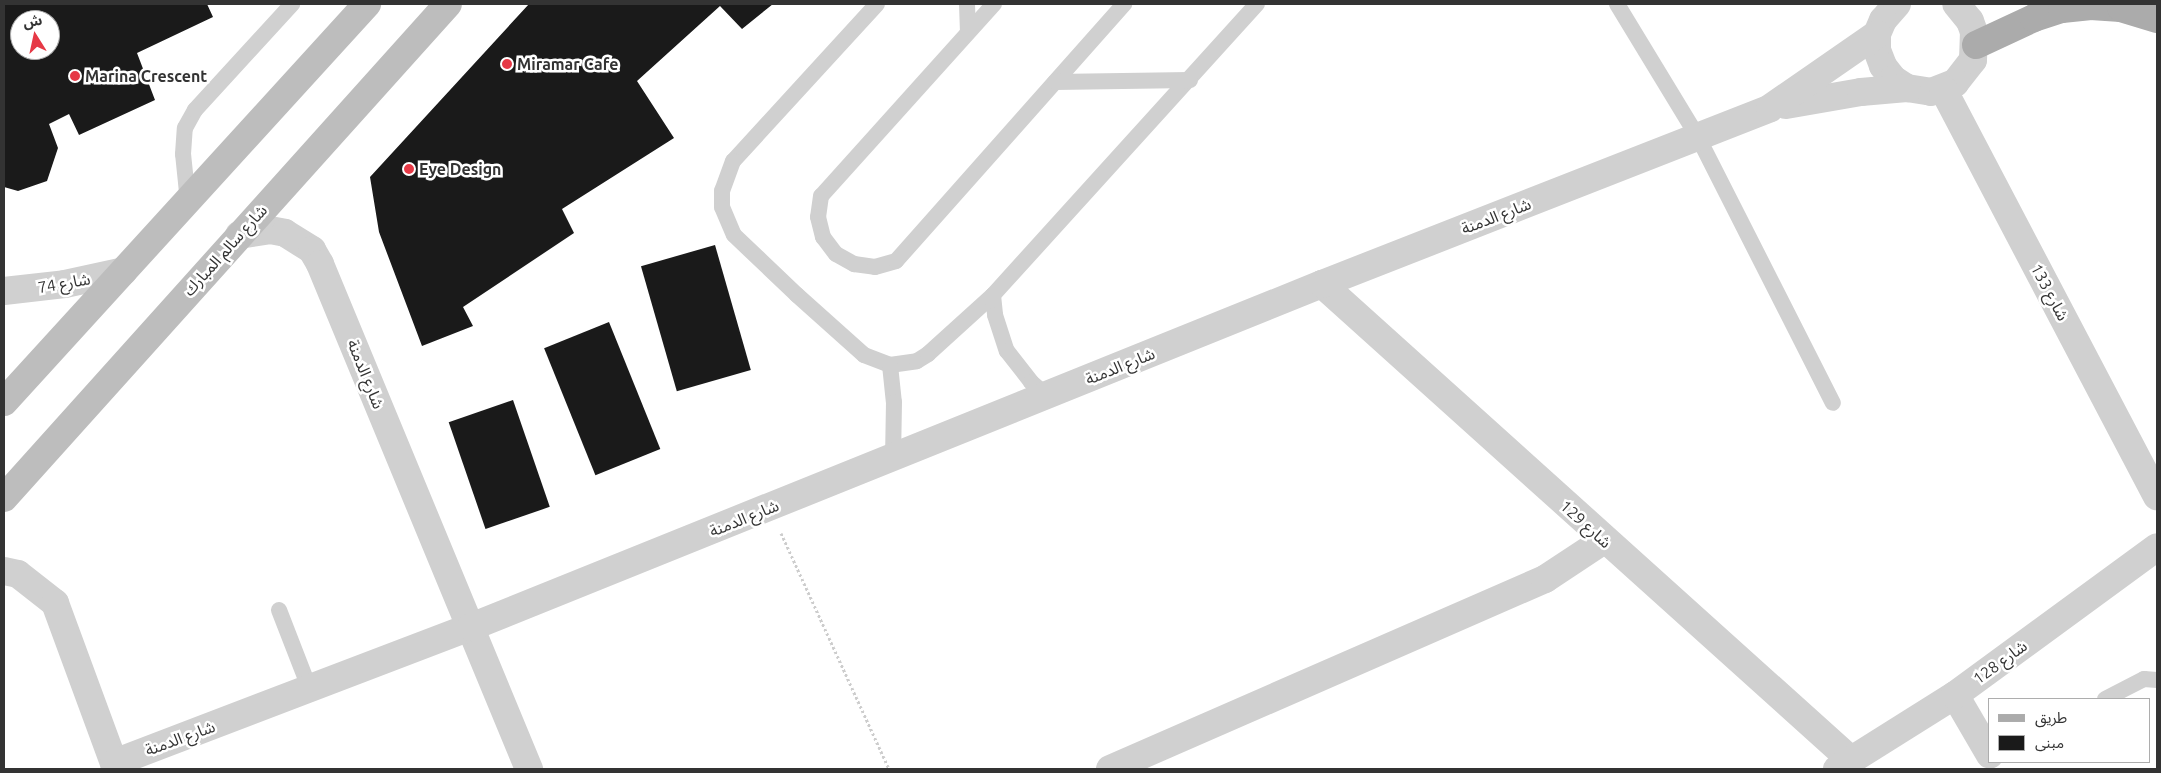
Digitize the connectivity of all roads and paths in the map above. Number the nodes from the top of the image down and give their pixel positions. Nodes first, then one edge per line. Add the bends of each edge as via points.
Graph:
1 (292, 4) edge
2 (367, 4) edge
3 (448, 4) edge
4 (877, 4) edge
5 (967, 4) edge
6 (994, 4) edge
7 (1124, 4) edge
8 (1257, 4) edge
9 (1617, 4) edge
10 (1956, 4) edge
11 (1884, 15) edge
12 (2157, 19) edge
13 (968, 32) junction
14 (1976, 45) junction
15 (1190, 80) junction
16 (1055, 82) junction
17 (1907, 88) junction
18 (1943, 89) junction
19 (1770, 108) junction
20 (1698, 137) junction
21 (188, 202) junction
22 (238, 235) junction
23 (124, 271) junction
24 (1322, 284) junction
25 (4, 291) edge
26 (993, 295) junction
27 (890, 365) junction
28 (1046, 395) junction
29 (4, 402) edge
30 (1833, 403) dead end
31 (893, 457) junction
32 (2157, 496) edge
33 (4, 498) edge
34 (770, 508) junction
35 (1604, 540) junction
36 (2157, 547) edge
37 (4, 571) edge
38 (279, 610) dead end
39 (470, 627) junction
40 (2157, 680) edge
41 (310, 690) junction
42 (1956, 695) junction
43 (2106, 698) edge
44 (1988, 751) edge
45 (1844, 765) edge
46 (115, 766) edge
47 (529, 769) edge
48 (889, 769) edge
49 (1110, 769) edge

1 - 21 lane via 195,110 185,128 182,154
2 - 21 main road
3 - 22 main road, شارع سالم المبارك
4 - 27 lane via 733,161 724,183 722,206 734,235 864,355
5 - 13 lane
6 - 13 lane
7 - 16 lane
8 - 15 lane
9 - 20 lane
10 - 14 street via 1970,20
11 - 17 street via 1877,50 1893,79
11 - 19 street, شارع الدمنة via 1844,60
12 - 14 main road via 2121,8 2091,6 2062,9 2034,18
13 - 16 lane via 821,196 818,217 823,237 836,254 848,261 875,267 896,261
14 - 18 street via 1966,72
15 - 16 lane
15 - 26 lane
17 - 18 street, شارع الدمنة via 1918,92
17 - 19 street, شارع الدمنة via 1861,92
18 - 32 street, شارع 133
19 - 20 street, شارع الدمنة
20 - 24 street, شارع الدمنة
20 - 30 lane
21 - 23 main road
22 - 33 main road, شارع سالم المبارك
22 - 39 street, شارع الدمنة via 262,230 286,233 312,250
23 - 25 street, شارع 74 via 65,284
23 - 29 main road
24 - 28 street, شارع الدمنة
24 - 35 street, شارع 129
26 - 27 lane via 928,354 917,361
26 - 28 lane via 995,315 1007,351 1031,382
27 - 31 lane via 894,402
28 - 31 street, شارع الدمنة
31 - 34 street, شارع الدمنة
34 - 39 street, شارع الدمنة
34 - 48 path
35 - 45 street, شارع 129
35 - 49 street via 1545,579
36 - 42 street, شارع 128
37 - 46 street, شارع الدمنة via 18,574 55,604
38 - 41 lane
39 - 41 street, شارع الدمنة
39 - 47 street, شارع الدمنة
40 - 43 lane via 2144,679
41 - 46 street, شارع الدمنة
42 - 44 street
42 - 45 street, شارع 128

